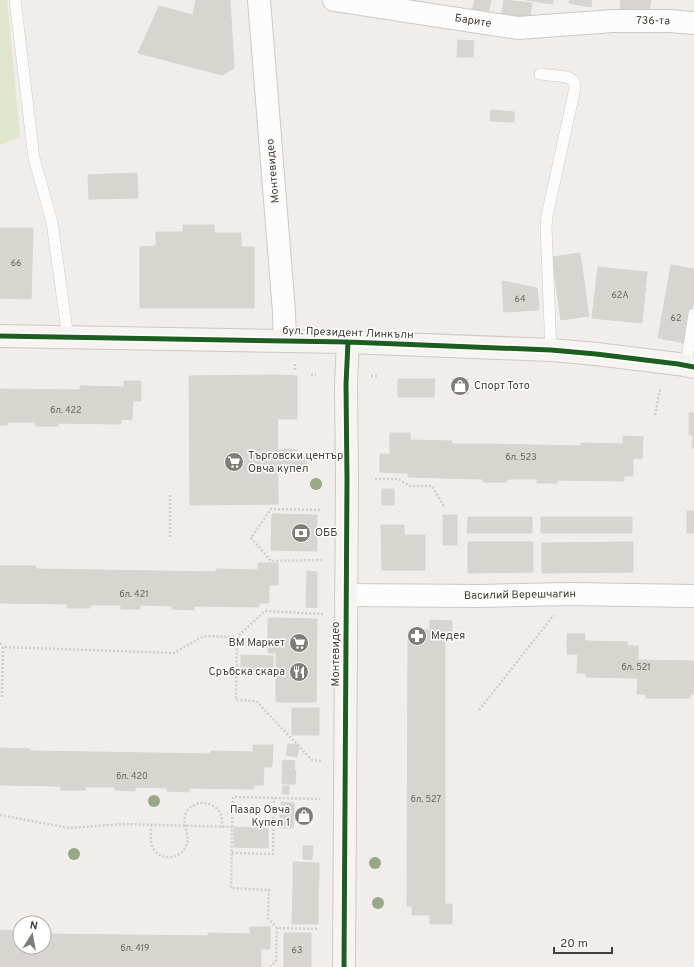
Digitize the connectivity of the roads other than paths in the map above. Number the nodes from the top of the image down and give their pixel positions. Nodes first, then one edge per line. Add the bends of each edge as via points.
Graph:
1 (15, 0) edge
2 (259, 0) edge
3 (334, 0) edge
4 (613, 21) joint
5 (694, 23) edge
6 (540, 74) dead end
7 (694, 314) edge
8 (0, 336) edge
9 (68, 338) junction
10 (285, 341) junction
11 (348, 342) junction
12 (552, 350) junction
13 (690, 366) edge
14 (346, 595) junction
15 (694, 596) edge
16 (344, 967) edge

1 - 9 lane via 34,158 52,222
2 - 10 street, Монтевидео
3 - 4 street, Барите via 518,28
4 - 5 street, 736-та
6 - 12 lane via 567,77 574,81 575,88 547,216
7 - 13 lane
8 - 9 street, бул. Президент Линкълн
9 - 10 street, бул. Президент Линкълн
10 - 11 street, бул. Президент Линкълн
11 - 12 street, бул. Президент Линкълн
11 - 14 street, Монтевидео
12 - 13 street, бул. Президент Линкълн
14 - 15 street, Василий Верешчагин
14 - 16 street, Монтевидео

